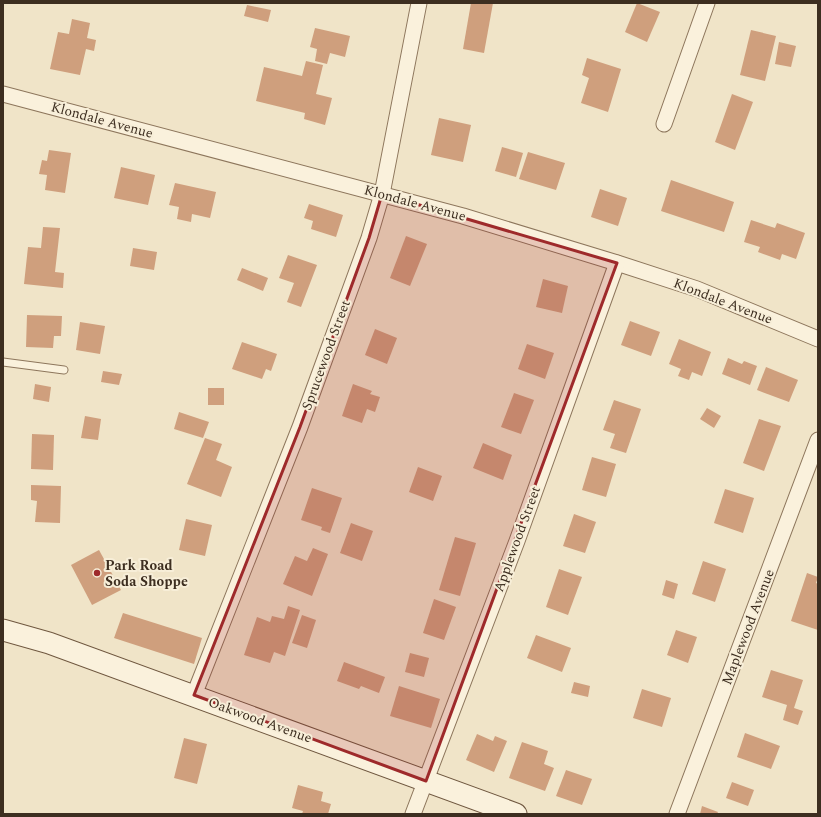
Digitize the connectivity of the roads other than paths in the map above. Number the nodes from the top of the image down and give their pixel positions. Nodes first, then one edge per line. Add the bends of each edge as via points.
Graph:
1 (419, 3) edge
2 (707, 3) edge
3 (3, 94) edge
4 (664, 124) dead end
5 (382, 194) junction
6 (618, 263) junction
7 (818, 339) edge
8 (3, 362) edge
9 (64, 370) dead end
10 (818, 440) edge
11 (3, 630) edge
12 (194, 695) junction
13 (426, 781) junction
14 (413, 814) edge
15 (516, 814) edge
16 (677, 814) edge

1 - 5 street, Sprucewood Street
2 - 4 street
3 - 5 street, Klondale Avenue
5 - 6 street, Klondale Avenue
5 - 12 street, Sprucewood Street via 369,238 300,427
6 - 7 street, Klondale Avenue via 697,289
6 - 13 street, Applewood Street
8 - 9 lane
10 - 16 street, Maplewood Avenue
11 - 12 street, Oakwood Avenue via 49,643
12 - 13 street, Oakwood Avenue
13 - 14 street, Applewood Street
13 - 15 street, Oakwood Avenue

